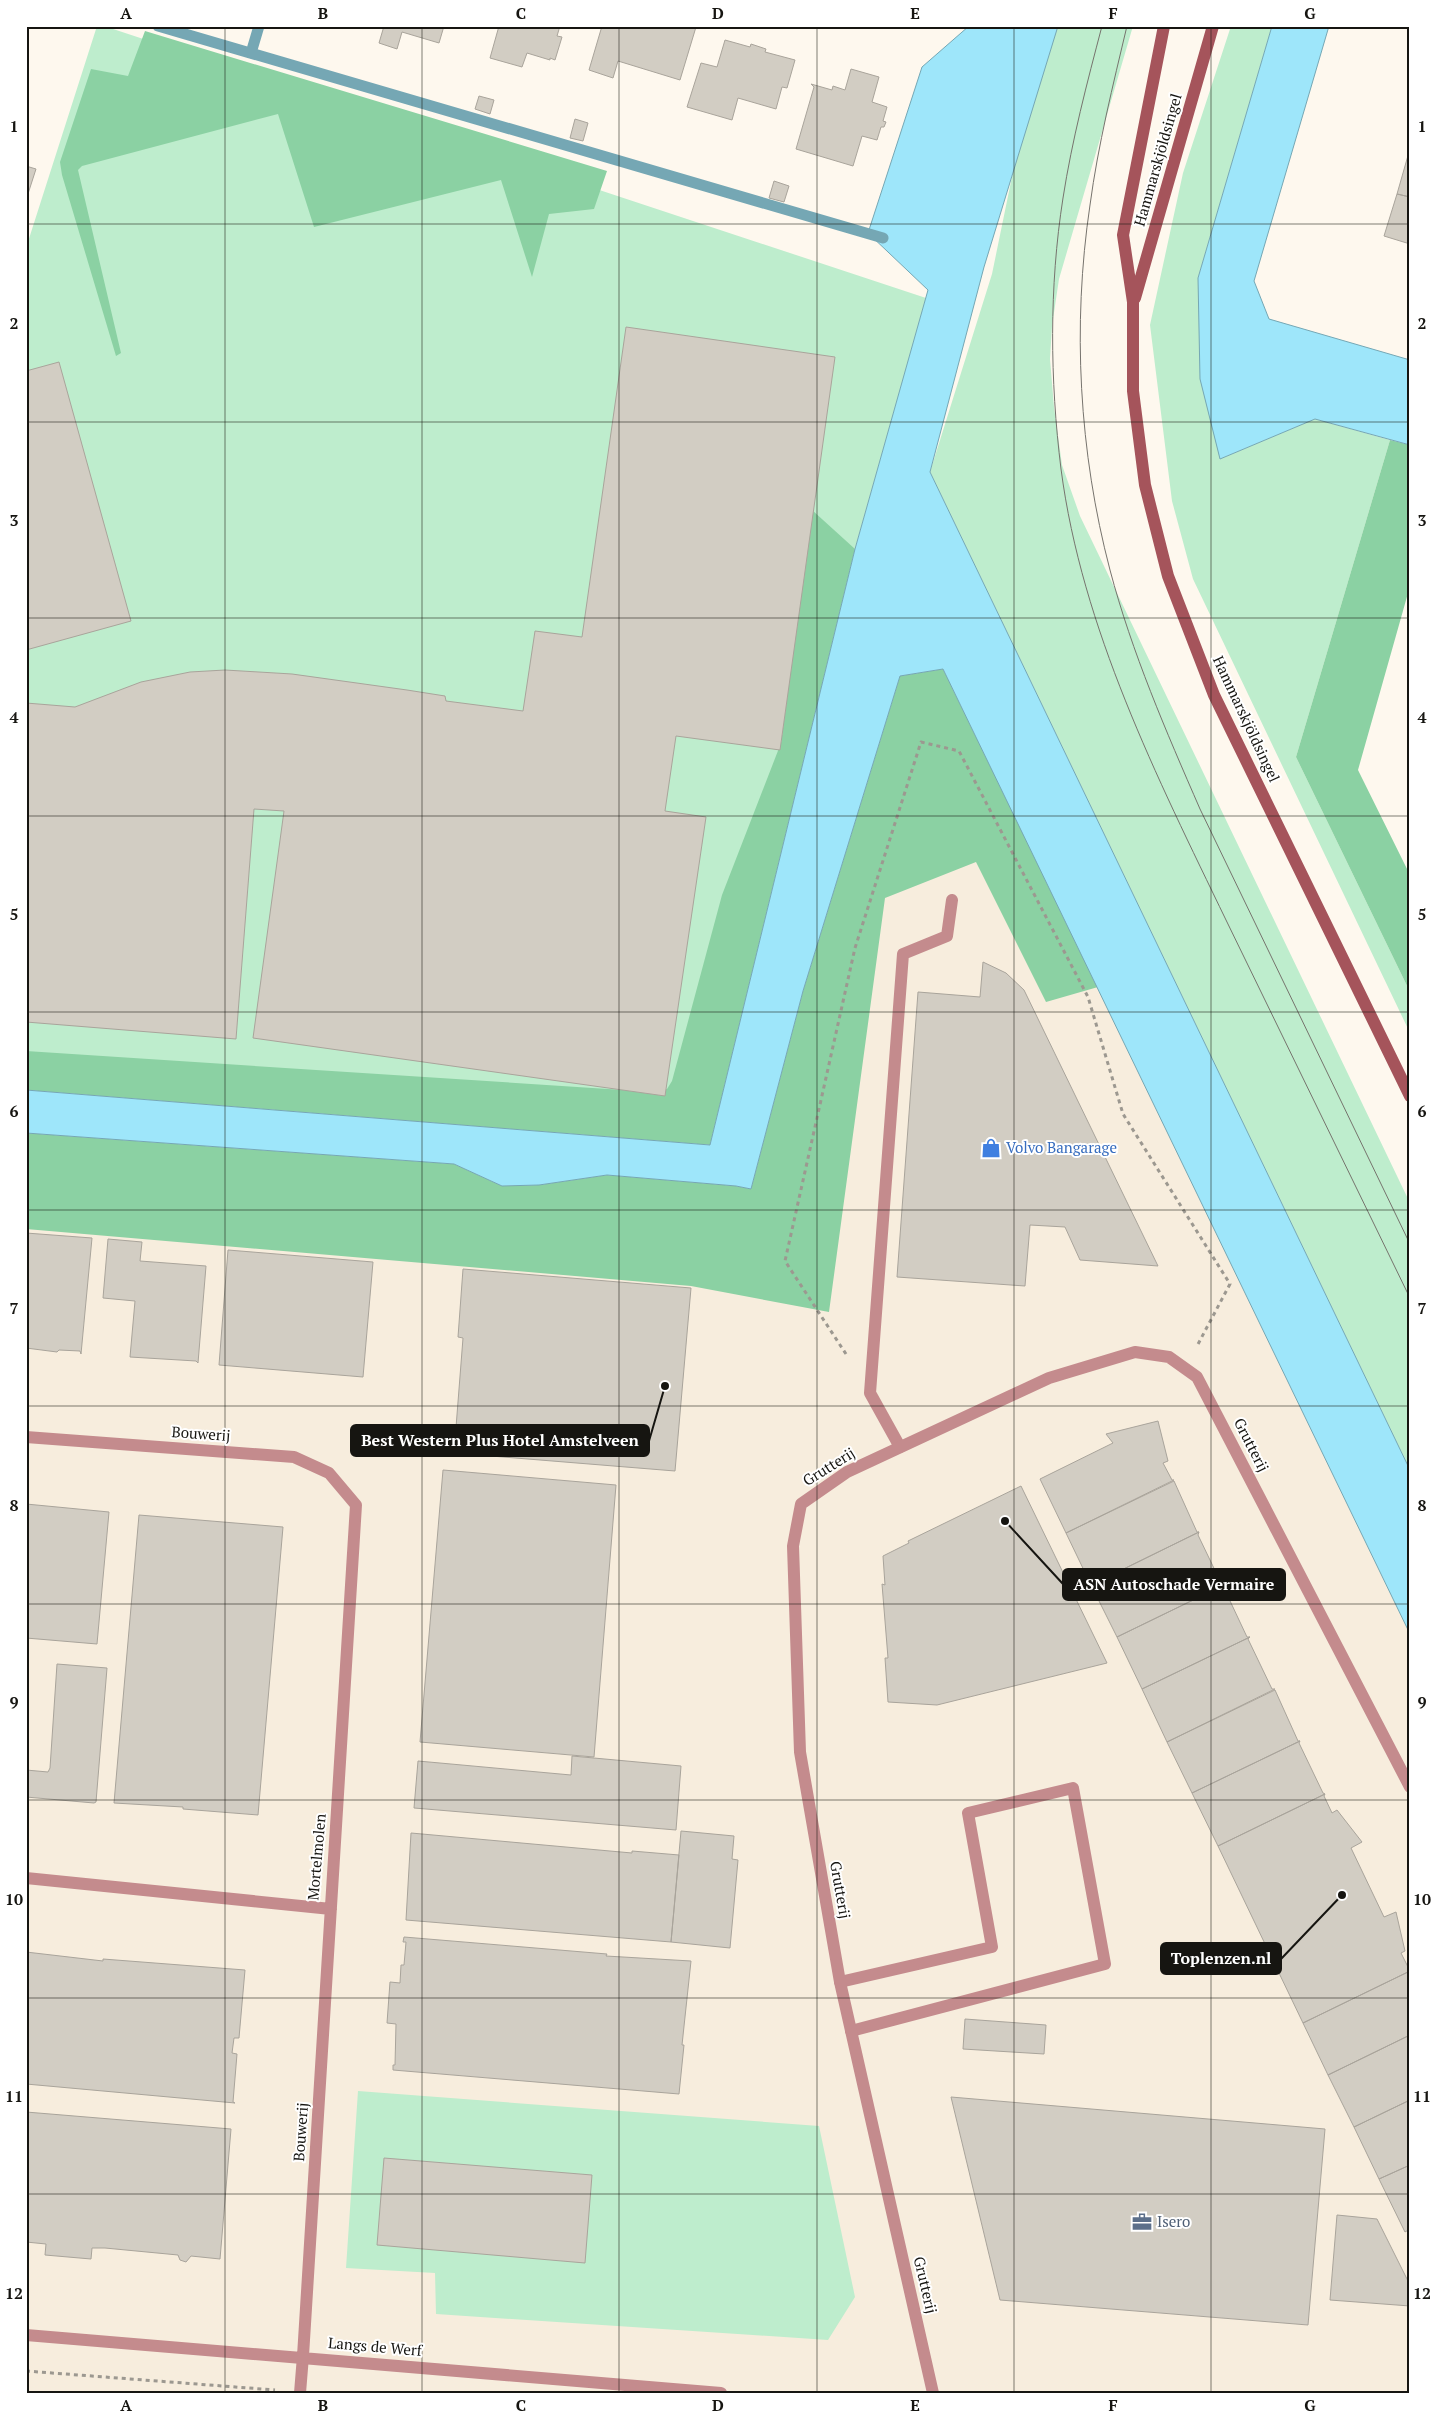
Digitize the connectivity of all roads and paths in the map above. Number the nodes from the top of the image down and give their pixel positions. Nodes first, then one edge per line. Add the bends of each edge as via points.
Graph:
1 (1164, 26) edge
2 (1213, 26) edge
3 (1133, 302) junction
4 (952, 900) dead end
5 (1410, 1096) edge
6 (1185, 1368) junction
7 (870, 1393) junction
8 (26, 1437) edge
9 (900, 1447) junction
10 (356, 1505) joint
11 (1410, 1787) edge
12 (26, 1878) edge
13 (332, 1909) junction
14 (840, 1982) junction
15 (851, 2031) junction
16 (26, 2335) edge
17 (303, 2356) junction
18 (26, 2371) edge
19 (300, 2392) edge
20 (694, 2392) edge
21 (721, 2393) edge
22 (933, 2393) edge

1 - 3 street, Hammarskjöldsingel via 1124,235
2 - 3 street, Hammarskjöldsingel
3 - 5 street, Hammarskjöldsingel via 1133,391 1145,484 1168,576 1214,695
4 - 7 street via 946,936 903,954
6 - 7 path via 1230,1284 1124,1114 1088,997 959,751 921,742 855,948 785,1261
6 - 9 street, Grutterij via 1169,1357 1134,1352 1049,1378
6 - 11 street, Grutterij via 1197,1377
7 - 9 street
8 - 10 street, Bouwerij via 294,1457 329,1473
9 - 14 street, Grutterij via 847,1472 801,1504 793,1546 800,1752
10 - 13 street, Mortelmolen
12 - 13 street, Mortelmolen
13 - 17 street, Bouwerij
14 - 15 street, Grutterij
14 - 15 street via 992,1947 968,1813 1073,1788 1105,1964
15 - 22 street, Grutterij
16 - 17 street, Langs de Werf
17 - 19 street, Bouwerij
17 - 20 street, Langs de Werf
18 - 19 path
20 - 21 street, Langs de Werf

